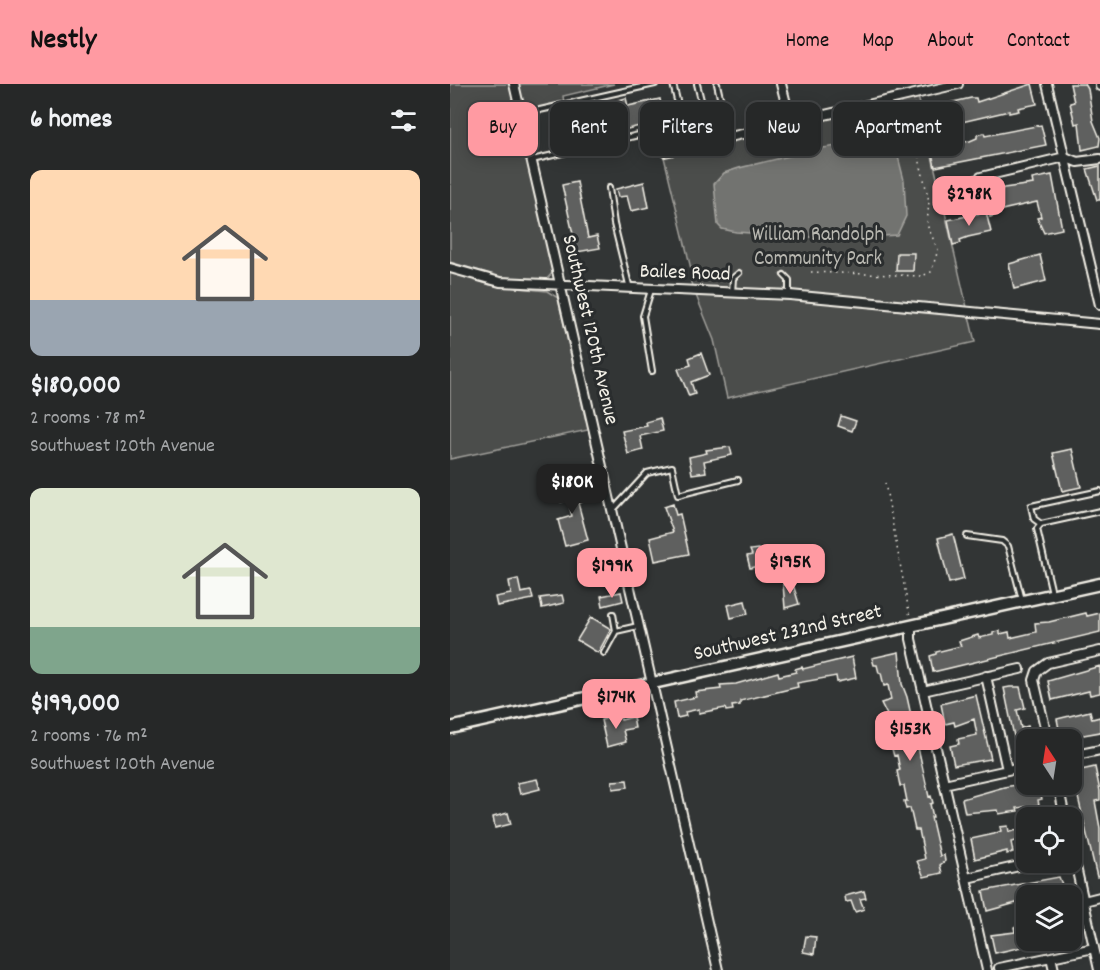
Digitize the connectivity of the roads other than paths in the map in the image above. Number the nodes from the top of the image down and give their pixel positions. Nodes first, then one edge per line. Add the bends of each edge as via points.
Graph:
1 (514, 84) edge
2 (655, 84) edge
3 (673, 84) edge
4 (697, 84) edge
5 (717, 84) edge
6 (782, 84) edge
7 (958, 84) edge
8 (1047, 84) edge
9 (518, 102) edge
10 (578, 102) edge
11 (677, 102) edge
12 (702, 102) edge
13 (721, 102) edge
14 (786, 102) edge
15 (821, 116) edge
16 (550, 155) edge
17 (530, 156) edge
18 (1065, 157) junction
19 (1100, 159) edge
20 (531, 160) junction
21 (609, 188) dead end
22 (962, 190) dead end
23 (450, 268) edge
24 (739, 273) dead end
25 (784, 274) dead end
26 (561, 287) junction
27 (630, 290) junction
28 (651, 290) junction
29 (732, 293) junction
30 (789, 295) junction
31 (1100, 305) edge
32 (1100, 324) edge
33 (652, 371) dead end
34 (604, 475) junction
35 (738, 480) dead end
36 (584, 487) dead end
37 (1100, 490) edge
38 (612, 510) junction
39 (1100, 510) edge
40 (1041, 524) junction
41 (967, 536) dead end
42 (1100, 584) edge
43 (1052, 595) junction
44 (1023, 601) junction
45 (613, 614) dead end
46 (639, 626) junction
47 (911, 626) junction
48 (616, 631) junction
49 (1100, 651) edge
50 (604, 652) dead end
51 (1020, 669) dead end
52 (986, 676) junction
53 (653, 684) junction
54 (923, 691) junction
55 (450, 728) edge
56 (1045, 729) edge
57 (1100, 750) edge
58 (1082, 754) edge
59 (1016, 769) edge
60 (1007, 771) junction
61 (944, 784) junction
62 (1016, 867) edge
63 (1077, 873) edge
64 (967, 878) junction
65 (1100, 897) edge
66 (1084, 901) junction
67 (1094, 948) junction
68 (1051, 957) junction
69 (999, 968) dead end
70 (718, 970) edge
71 (987, 970) edge
72 (1054, 970) edge
73 (1100, 970) edge

1 - 9 street, Southwest 120th Avenue
2 - 10 lane
3 - 11 lane
4 - 12 lane
5 - 13 lane
6 - 14 street
7 - 15 street
8 - 18 street
16 - 20 lane
17 - 20 street, Southwest 120th Avenue
18 - 19 street via 1077,162
18 - 22 street via 981,177
18 - 31 street
20 - 26 street, Southwest 120th Avenue
21 - 27 lane
23 - 26 street, Bailes Road via 500,282
24 - 29 lane via 733,278
25 - 30 lane via 789,280
26 - 27 street, Bailes Road
26 - 34 street, Southwest 120th Avenue
27 - 28 street, Bailes Road
28 - 29 street, Bailes Road
28 - 33 lane via 643,316
29 - 30 street, Bailes Road
30 - 32 street, Bailes Road
34 - 36 lane
34 - 38 street, Southwest 120th Avenue
35 - 38 lane via 678,495 672,468 647,473
37 - 40 lane via 1032,506 1034,519
38 - 46 street, Southwest 120th Avenue
39 - 40 lane
40 - 43 lane via 1037,529
41 - 44 lane via 1008,546
42 - 43 street, Southwest 232nd Street
43 - 44 street, Southwest 232nd Street
44 - 47 street, Southwest 232nd Street
45 - 48 lane
46 - 48 lane
46 - 53 street, Southwest 120th Avenue
47 - 53 street, Southwest 232nd Street
47 - 54 street
48 - 50 lane
49 - 56 street via 1048,663 1037,671 1034,680
51 - 52 street
52 - 54 street
52 - 60 street
53 - 55 street, Southwest 232nd Street
53 - 70 street, Southwest 120th Avenue
54 - 61 street
57 - 58 street
59 - 60 street
60 - 61 street
61 - 64 street
62 - 64 street
63 - 66 street
64 - 71 street
65 - 66 street
66 - 67 street
67 - 68 street
67 - 73 street
68 - 69 street
68 - 72 street

